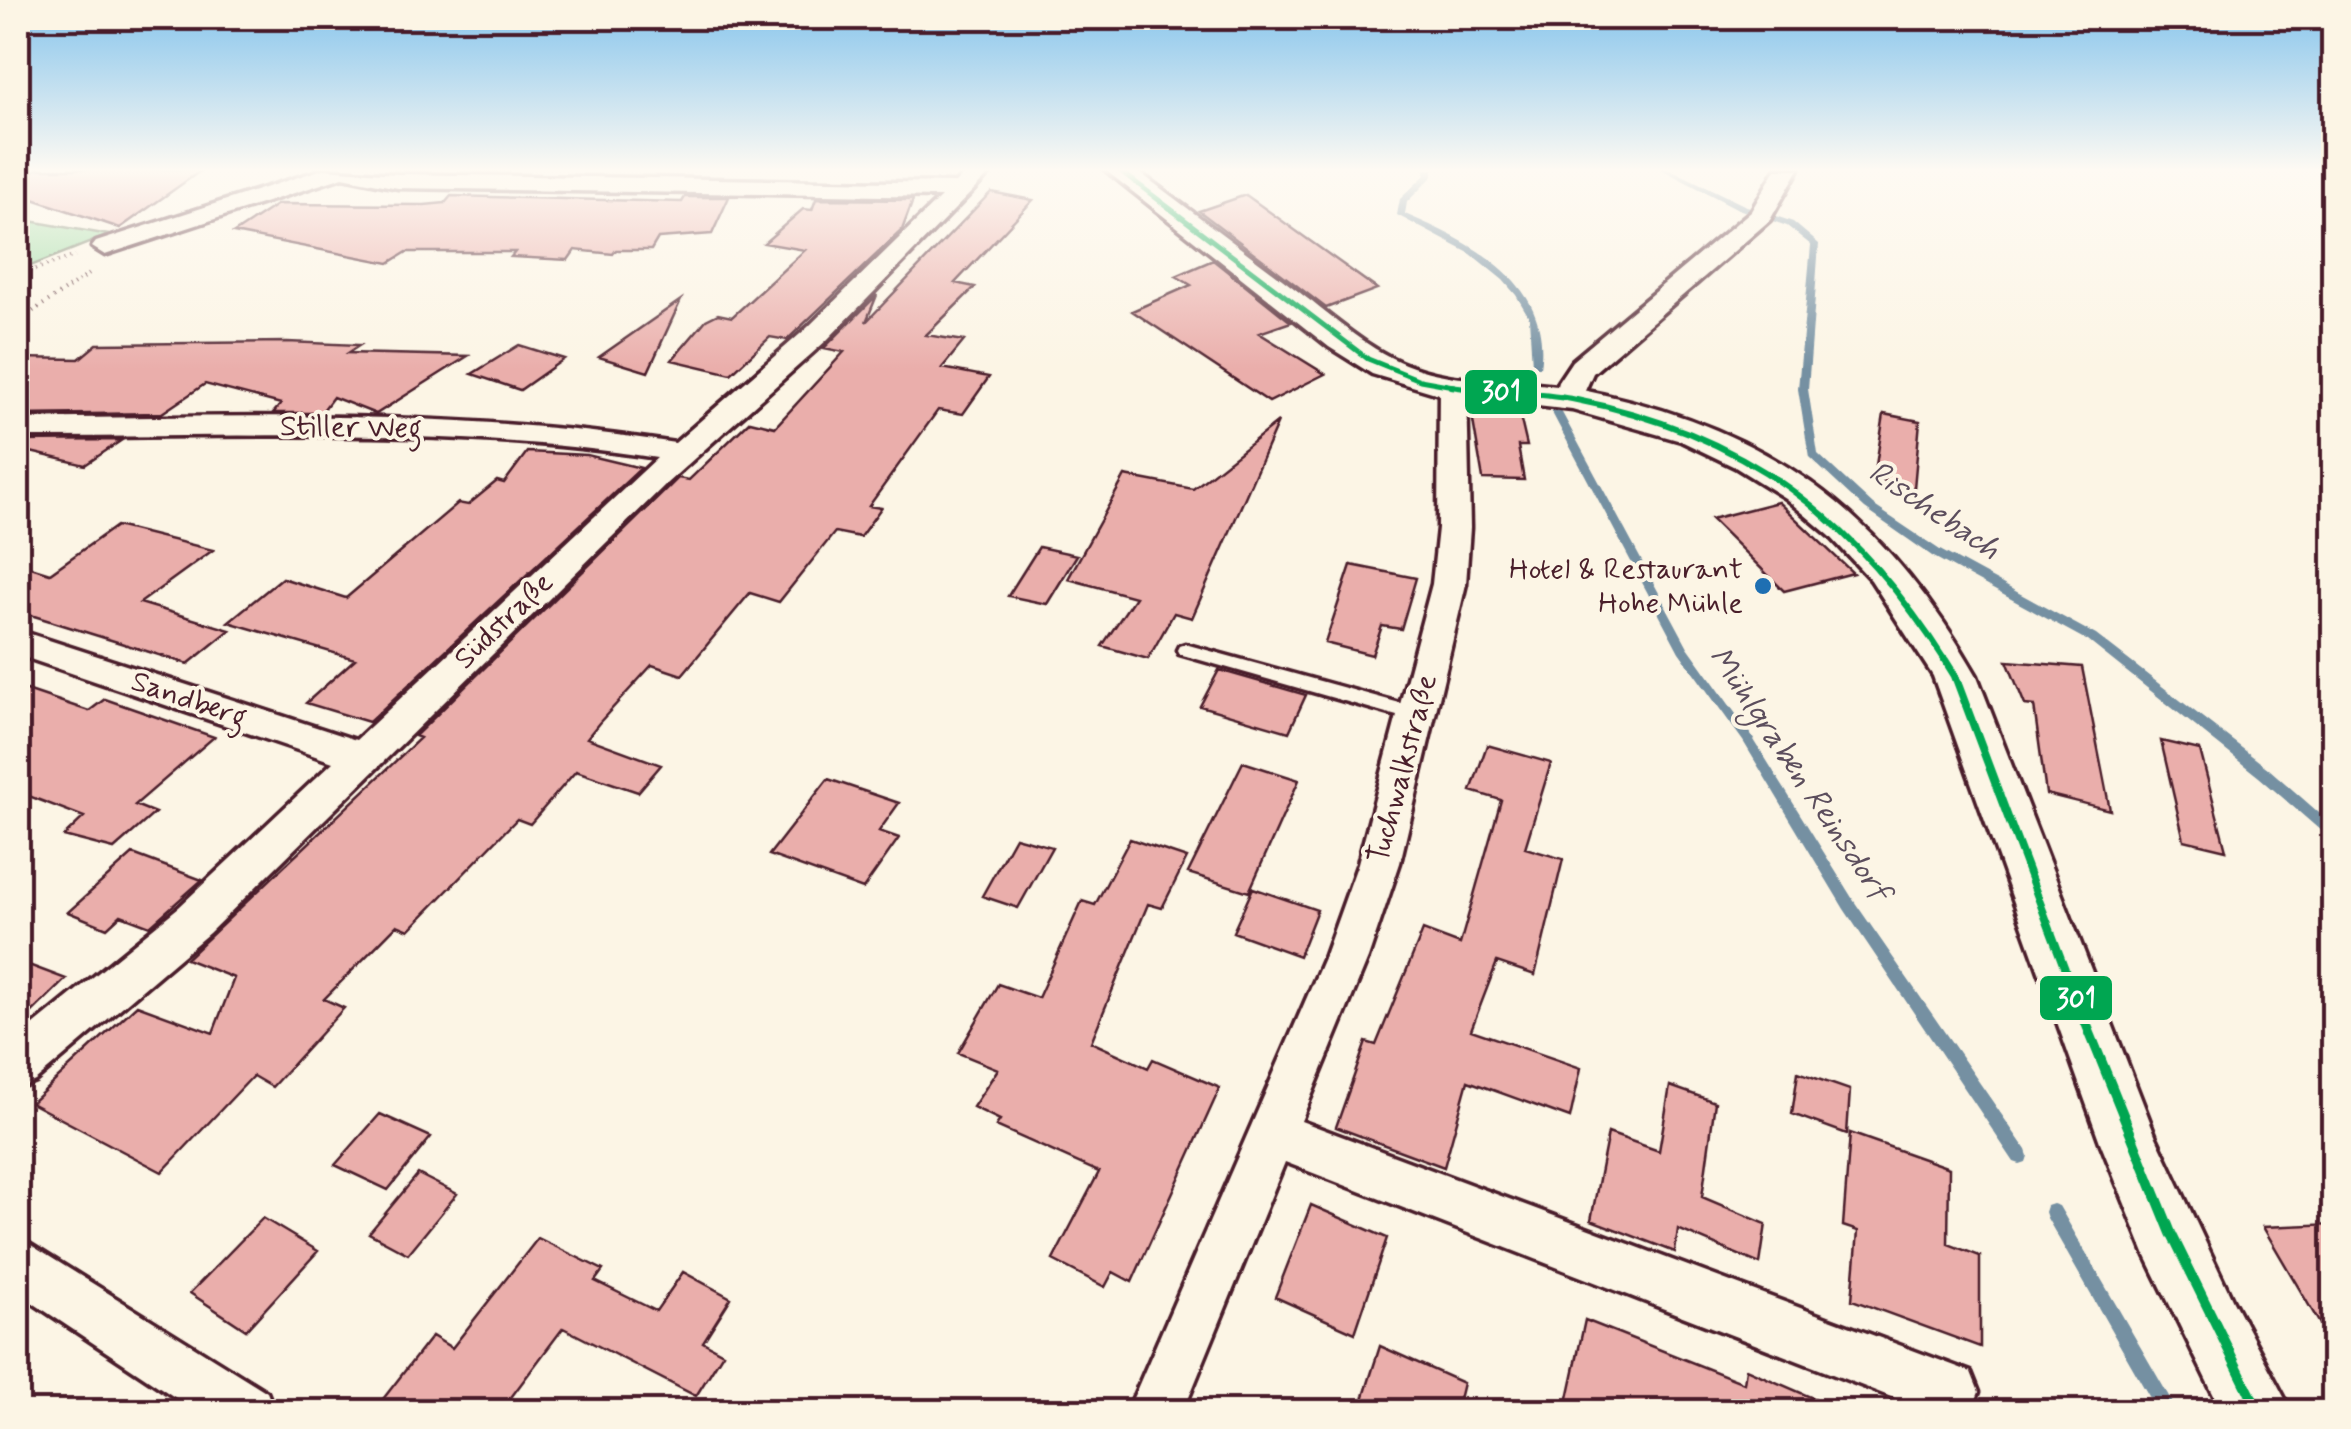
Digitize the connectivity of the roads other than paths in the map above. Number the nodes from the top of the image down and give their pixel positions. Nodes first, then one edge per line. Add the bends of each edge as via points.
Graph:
1 (138, 236) edge
2 (914, 236) edge
3 (1206, 236) edge
4 (1737, 236) edge
5 (105, 246) road end
6 (1453, 387) junction
7 (1569, 398) junction
8 (18, 428) edge
9 (682, 452) junction
10 (18, 642) edge
11 (1185, 650) dead end
12 (1418, 715) junction
13 (361, 758) junction
14 (18, 1066) edge
15 (1273, 1134) junction
16 (18, 1263) edge
17 (1951, 1392) dead end
18 (247, 1412) edge
19 (1155, 1412) edge
20 (2259, 1412) edge

1 - 5 street
2 - 9 street, Südstraße
3 - 6 street via 1356,352 1400,374
4 - 7 street via 1582,367
6 - 7 street
6 - 12 street, Tuchwalkstraße via 1452,557
7 - 20 street via 1662,422 1772,472 1855,534 1909,596 1972,717 2131,1153
8 - 9 street, Stiller Weg via 463,430 567,435
9 - 13 street, Südstraße
10 - 13 street, Sandberg
11 - 12 lane
12 - 15 street, Tuchwalkstraße via 1352,942
13 - 14 street, Südstraße via 194,920
15 - 17 street
15 - 19 street, Tuchwalkstraße
16 - 18 street

